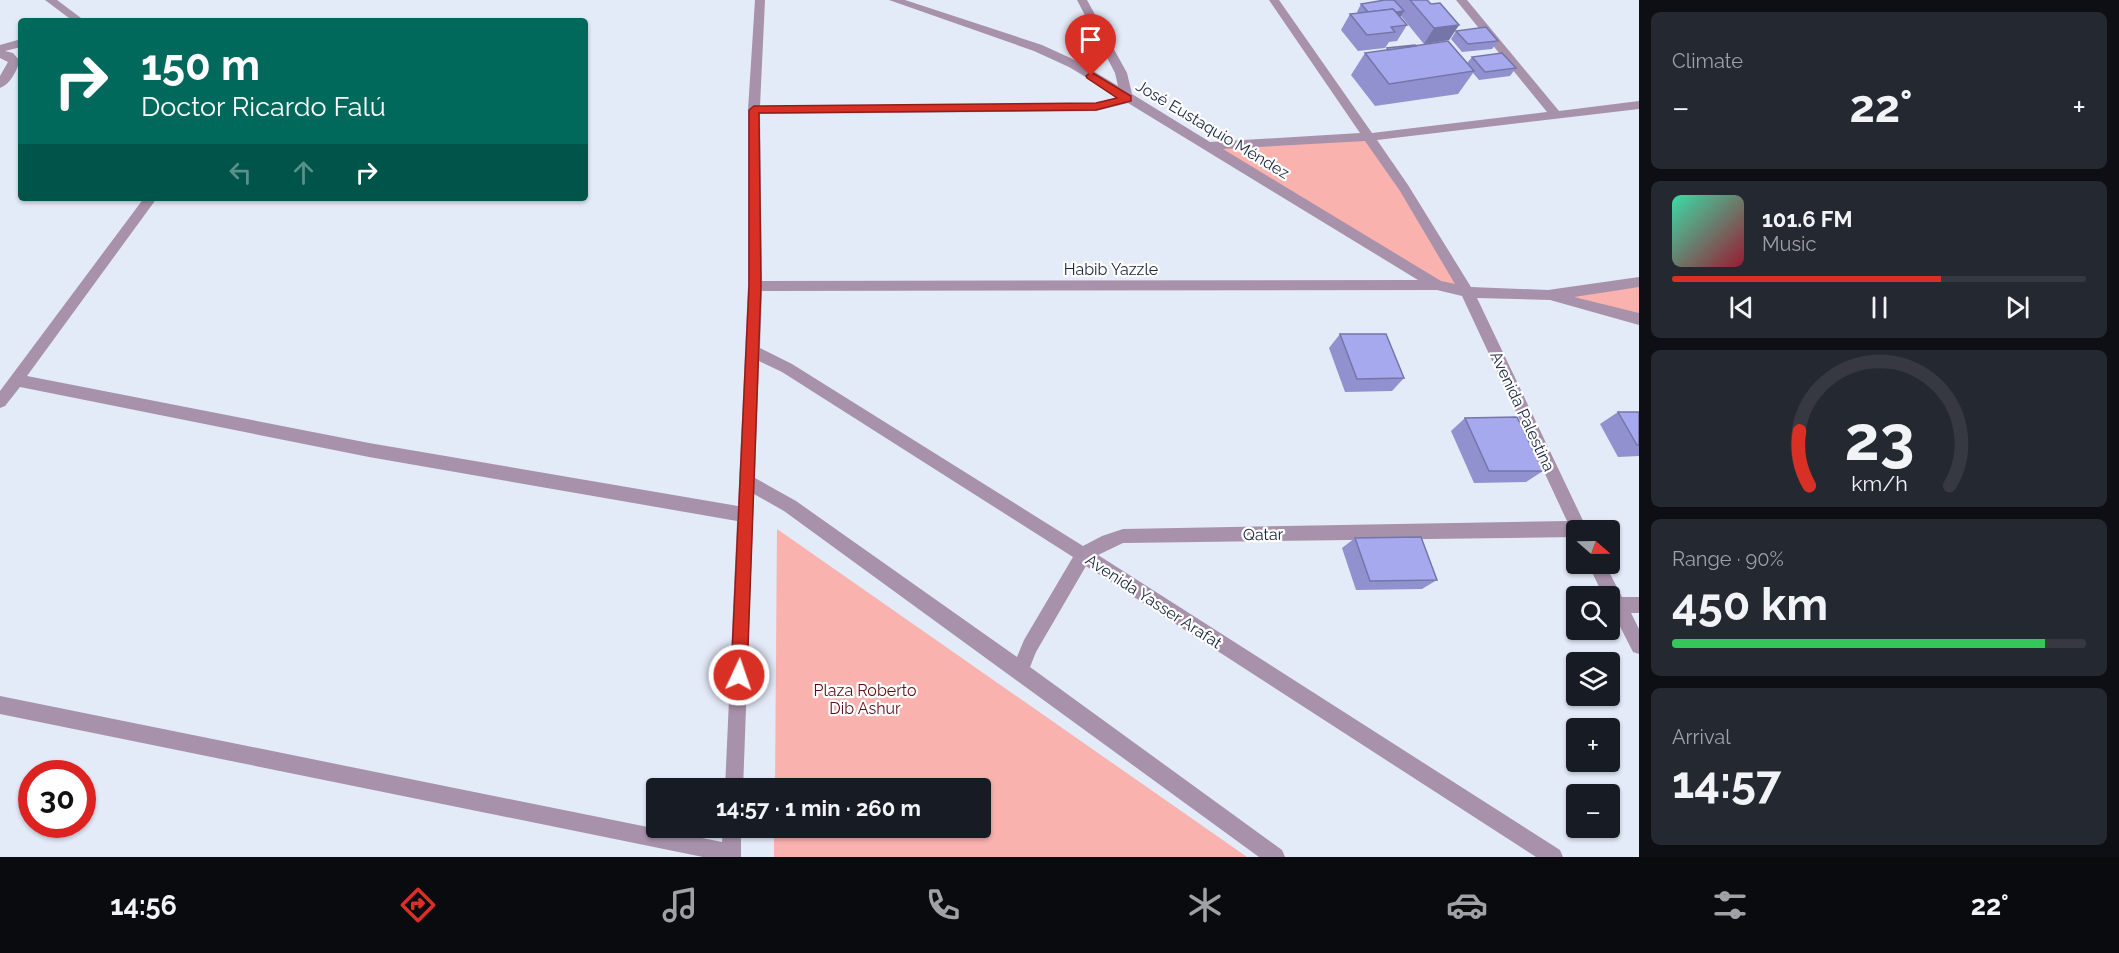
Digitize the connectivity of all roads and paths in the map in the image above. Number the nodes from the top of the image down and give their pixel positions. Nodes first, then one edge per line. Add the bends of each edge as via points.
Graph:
1 (50, 0) edge
2 (760, 0) edge
3 (894, 0) edge
4 (1082, 0) edge
5 (1274, 0) edge
6 (1461, 0) edge
7 (76, 18) edge
8 (18, 45) edge
9 (0, 49) edge
10 (0, 54) edge
11 (0, 84) edge
12 (1127, 99) junction
13 (1639, 105) edge
14 (754, 110) junction
15 (1555, 114) junction
16 (1370, 137) junction
17 (1207, 146) junction
18 (149, 201) edge
19 (1639, 282) edge
20 (1437, 285) junction
21 (755, 286) junction
22 (1467, 292) junction
23 (1548, 295) junction
24 (1639, 319) edge
25 (752, 351) junction
26 (17, 380) junction
27 (0, 402) edge
28 (748, 483) junction
29 (746, 515) junction
30 (1574, 520) edge
31 (1566, 530) edge
32 (1083, 555) junction
33 (1620, 605) edge
34 (1639, 605) edge
35 (1620, 611) edge
36 (1639, 646) edge
37 (1020, 670) junction
38 (0, 705) edge
39 (734, 778) edge
40 (732, 838) edge
41 (731, 855) edge
42 (1275, 857) edge
43 (1553, 857) edge

1 - 7 street
2 - 14 street
3 - 12 street, José Eustaquio Méndez via 1038,48 1073,64
4 - 12 street via 1121,73
5 - 16 street, Avenida Palestina
6 - 15 street
8 - 9 street
10 - 11 street via 14,62
12 - 14 street via 1096,107
12 - 17 street, José Eustaquio Méndez
13 - 15 street
14 - 21 street
15 - 16 street
16 - 17 street
16 - 22 street, Avenida Palestina
17 - 20 street, José Eustaquio Méndez
18 - 26 street
19 - 23 street
20 - 21 street, Habib Yazzle
20 - 22 street, Habib Yazzle
21 - 25 street
22 - 23 street, Habib Yazzle
22 - 30 street, Avenida Palestina
23 - 24 street
25 - 28 street
25 - 32 street, Avenida Yasser Arafat via 787,368
26 - 27 street
26 - 29 street via 369,450
28 - 29 street
28 - 37 street via 790,506
29 - 39 street
31 - 32 street, Qatar via 1123,536
32 - 37 street
32 - 43 street, Avenida Yasser Arafat
33 - 34 street
35 - 36 street
37 - 42 street
38 - 41 street
40 - 41 street

